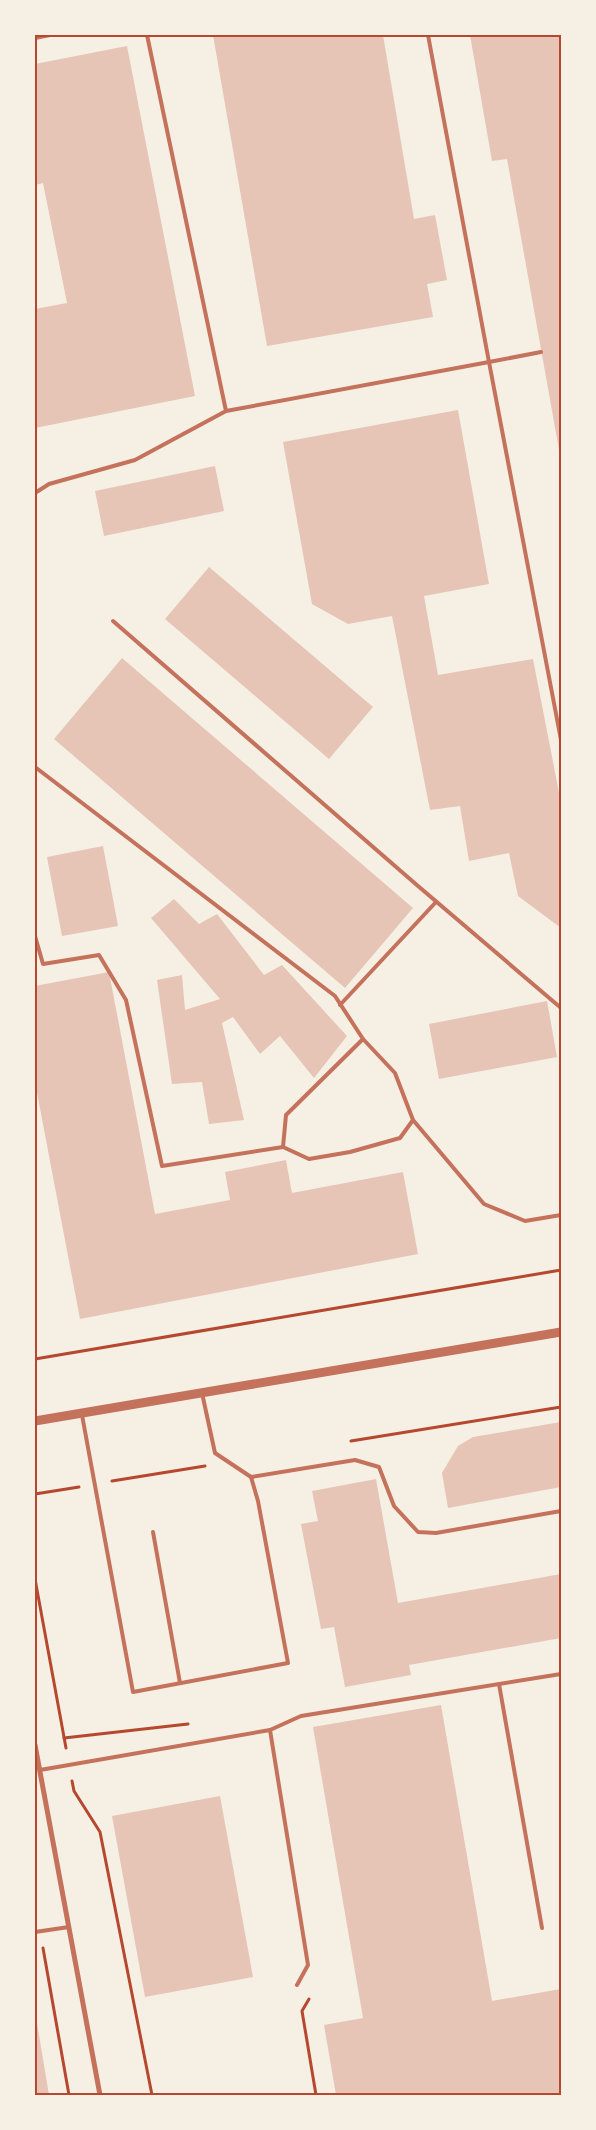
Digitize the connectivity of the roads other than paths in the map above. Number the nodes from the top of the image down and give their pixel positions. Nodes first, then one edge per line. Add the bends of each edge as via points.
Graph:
1 (50, 35) edge
2 (147, 35) edge
3 (428, 35) edge
4 (35, 38) edge
5 (541, 352) dead end
6 (489, 362) junction
7 (226, 411) junction
8 (35, 493) edge
9 (113, 621) dead end
10 (561, 740) edge
11 (35, 768) edge
12 (436, 902) junction
13 (35, 936) edge
14 (340, 1005) junction
15 (561, 1008) edge
16 (363, 1039) junction
17 (414, 1120) junction
18 (283, 1146) junction
19 (561, 1215) edge
20 (561, 1332) edge
21 (202, 1393) junction
22 (82, 1414) junction
23 (35, 1422) edge
24 (251, 1477) junction
25 (561, 1511) edge
26 (153, 1532) dead end
27 (561, 1674) edge
28 (180, 1683) junction
29 (499, 1684) junction
30 (270, 1730) junction
31 (35, 1745) edge
32 (40, 1770) junction
33 (69, 1926) junction
34 (542, 1928) dead end
35 (37, 1932) edge
36 (297, 1985) dead end
37 (100, 2095) edge

1 - 4 lane
2 - 7 lane
3 - 6 lane
5 - 6 lane
6 - 7 lane
6 - 10 lane
7 - 8 lane via 135,460 49,484
9 - 12 lane
11 - 14 lane via 335,996
12 - 14 lane
12 - 15 lane
13 - 18 lane via 43,964 99,955 126,1000 162,1166
14 - 16 lane
16 - 17 lane via 395,1073
16 - 18 lane via 286,1115
17 - 18 lane via 400,1138 350,1152 309,1159
17 - 19 lane via 484,1204 525,1222
20 - 21 street
21 - 22 street
21 - 24 lane via 215,1453
22 - 23 street
22 - 28 lane via 132,1692
24 - 25 lane via 355,1460 379,1467 394,1506 418,1532 436,1533
24 - 28 lane via 288,1663
26 - 28 lane
27 - 29 lane
29 - 30 lane via 301,1716
29 - 34 lane
30 - 32 lane
30 - 36 lane via 308,1965
31 - 32 street
32 - 33 street
33 - 35 lane
33 - 37 street

